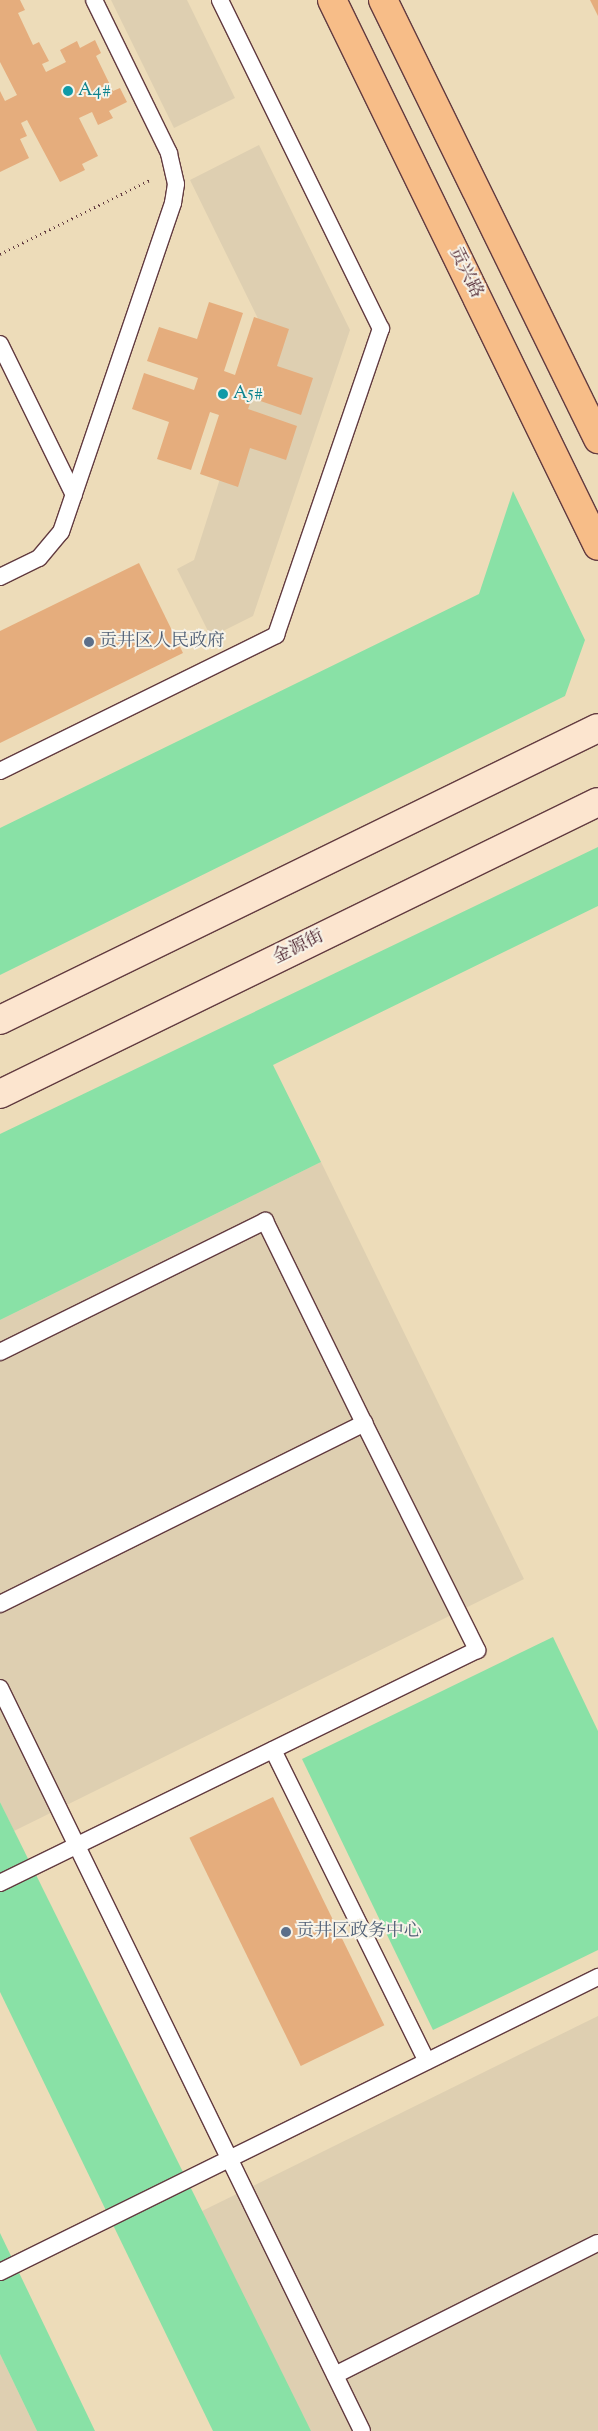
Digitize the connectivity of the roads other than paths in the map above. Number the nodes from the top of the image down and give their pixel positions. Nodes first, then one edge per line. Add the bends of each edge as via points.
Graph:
1 (94, 0) edge
2 (220, 0) edge
3 (332, 0) edge
4 (384, 0) edge
5 (0, 344) edge
6 (598, 439) edge
7 (74, 495) junction
8 (598, 546) edge
9 (0, 576) edge
10 (598, 728) edge
11 (0, 770) edge
12 (598, 802) edge
13 (0, 1020) edge
14 (0, 1094) edge
15 (0, 1352) edge
16 (364, 1423) junction
17 (0, 1604) edge
18 (0, 1688) edge
19 (273, 1750) junction
20 (77, 1845) junction
21 (0, 1883) edge
22 (598, 1977) edge
23 (427, 2061) junction
24 (230, 2159) junction
25 (598, 2243) edge
26 (0, 2272) edge
27 (335, 2375) junction
28 (362, 2431) edge

1 - 7 lane via 174,168 173,203
2 - 11 lane via 381,329 276,635
3 - 8 main road, 贡兴路
4 - 6 main road
5 - 7 lane
7 - 9 lane via 52,547
10 - 13 main road
12 - 14 main road, 金源街
15 - 16 lane via 265,1221
16 - 17 lane
16 - 19 lane via 477,1650
18 - 20 lane
19 - 20 lane
19 - 23 lane
20 - 21 lane
20 - 24 lane
22 - 23 lane
23 - 24 lane
24 - 26 lane
24 - 27 lane
25 - 27 lane
27 - 28 lane

